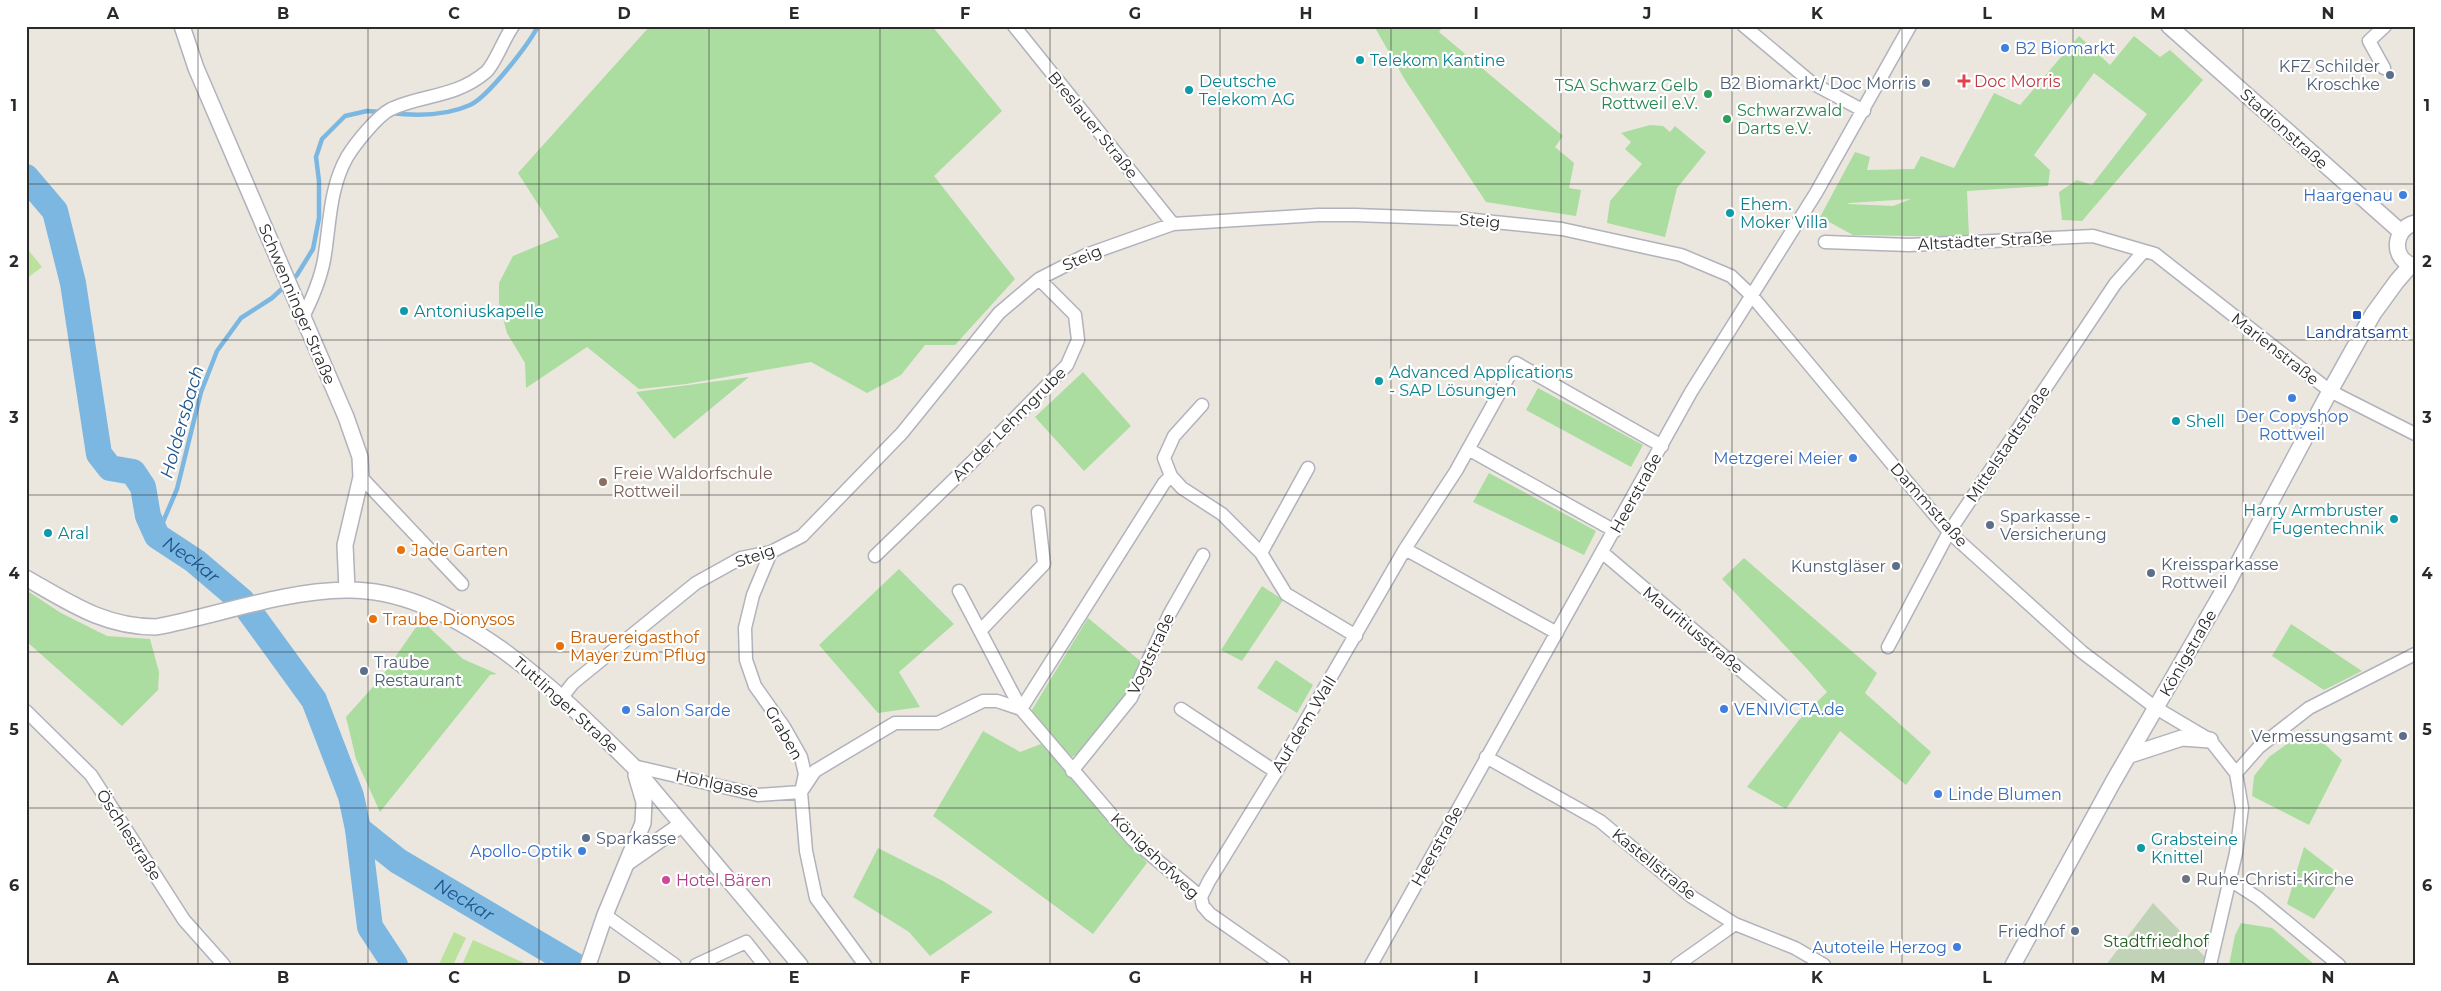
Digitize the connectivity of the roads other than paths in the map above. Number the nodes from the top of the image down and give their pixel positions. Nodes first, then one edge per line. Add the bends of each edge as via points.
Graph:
1 (182, 26) edge
2 (513, 26) edge
3 (1014, 26) edge
4 (1744, 26) edge
5 (1910, 26) edge
6 (2169, 26) edge
7 (2385, 26) edge
8 (2384, 68) dead end
9 (1864, 111) junction
10 (2415, 223) edge
11 (1173, 224) junction
12 (2401, 232) junction
13 (1825, 242) dead end
14 (2144, 251) junction
15 (2413, 266) edge
16 (1039, 279) junction
17 (1752, 296) junction
18 (303, 317) junction
19 (2330, 392) junction
20 (1202, 405) dead end
21 (2415, 434) edge
22 (1662, 446) junction
23 (1468, 449) junction
24 (1308, 468) dead end
25 (1171, 476) junction
26 (361, 477) junction
27 (1038, 512) dead end
28 (1615, 531) junction
29 (1949, 532) junction
30 (1405, 549) junction
31 (771, 552) junction
32 (1261, 553) junction
33 (1603, 553) junction
34 (1202, 554) dead end
35 (875, 556) dead end
36 (26, 578) edge
37 (462, 584) dead end
38 (347, 590) junction
39 (959, 591) dead end
40 (980, 631) junction
41 (1557, 633) junction
42 (1356, 636) junction
43 (1888, 647) dead end
44 (2415, 654) edge
45 (562, 697) junction
46 (1784, 707) dead end
47 (2156, 708) junction
48 (1021, 709) junction
49 (1181, 709) dead end
50 (26, 711) edge
51 (2210, 740) junction
52 (2130, 755) junction
53 (1486, 757) junction
54 (633, 766) junction
55 (1072, 771) junction
56 (1276, 772) junction
57 (2236, 773) junction
58 (801, 792) junction
59 (680, 825) junction
60 (627, 863) junction
61 (2230, 880) junction
62 (1201, 897) junction
63 (605, 915) junction
64 (1735, 924) junction
65 (224, 965) edge
66 (588, 965) edge
67 (675, 965) edge
68 (696, 965) edge
69 (764, 965) edge
70 (800, 965) edge
71 (865, 965) edge
72 (1283, 965) edge
73 (1371, 965) edge
74 (1677, 965) edge
75 (1824, 965) edge
76 (2013, 965) edge
77 (2210, 965) edge
78 (2339, 965) edge

1 - 18 street, Schwenninger Straße via 196,68
2 - 18 street via 487,71 453,92 388,110 348,156 335,184 323,261 315,291
3 - 11 street, Breslauer Straße
4 - 9 street via 1812,83
5 - 9 street, Heerstraße
6 - 12 street, Stadionstraße
7 - 8 street via 2369,42
9 - 17 street, Heerstraße
10 - 12 street
11 - 16 street, Steig via 1086,255
11 - 17 street, Steig via 1355,215 1465,219 1562,229 1681,255 1731,276
12 - 15 street, Königstraße via 2398,251 2405,262
13 - 14 street, Altstädter Straße via 1909,245 2093,236
14 - 19 street, Marienstraße via 2156,254
14 - 29 street, Mittelstadtstraße via 2115,284
15 - 19 street, Königstraße via 2397,281 2373,314
16 - 31 street, Steig via 999,313 902,433 802,536
16 - 35 street, An der Lehmgrube via 1075,315 1078,340 1068,365
17 - 22 street, Heerstraße via 1691,392
17 - 29 street, Dammstraße
18 - 26 street, Schwenninger Straße via 346,417 360,457
19 - 21 street, Marienstraße
19 - 47 street, Königstraße
20 - 25 street via 1174,436 1164,458
22 - 23 street, Auf dem Wall via 1516,363
22 - 28 street, Heerstraße
23 - 28 street
23 - 30 street, Auf dem Wall
24 - 32 street
25 - 32 street via 1182,488 1222,514
25 - 48 street
26 - 37 street
26 - 38 street, Schwenninger Straße via 345,545
27 - 40 street via 1044,564
28 - 33 street, Heerstraße
29 - 43 street, Mittelstadtstraße
29 - 47 street, Dammstraße via 2082,652
30 - 41 street
30 - 42 street, Auf dem Wall
31 - 45 street, Steig via 741,558 696,583 588,670
31 - 58 street, Graben via 753,595 745,628 746,660 755,686 801,757 804,774
32 - 42 street via 1286,594
33 - 41 street, Heerstraße
33 - 46 street, Mauritiusstraße
34 - 55 street, Vogtstraße via 1169,615 1132,698
36 - 38 street, Tuttlinger Straße via 109,622 136,627 168,624 297,595
38 - 45 street, Tuttlinger Straße via 384,594 434,610 488,639
39 - 40 street, Königshofweg
40 - 48 street, Königshofweg
41 - 53 street, Heerstraße
42 - 56 street, Auf dem Wall
44 - 57 street via 2309,708 2259,747
45 - 54 street, Tuttlinger Straße
47 - 51 street, Dammstraße
47 - 52 street, Königstraße
48 - 55 street, Königshofweg
48 - 58 street via 997,701 983,702 938,723 895,723 815,771
49 - 56 street
50 - 65 street, Öschlestraße via 91,775 184,920
51 - 52 street via 2182,738
51 - 57 street
52 - 76 street, Königstraße
53 - 64 street, Kastellstraße via 1600,821 1692,897
53 - 73 street, Heerstraße
54 - 58 street, Hohlgasse via 758,795
54 - 59 street, Tuttlinger Straße
54 - 60 street via 644,802 643,823
55 - 62 street, Königshofweg via 1133,840
56 - 62 street, Auf dem Wall
57 - 61 street via 2242,808
58 - 71 street, Graben via 806,851 816,898
59 - 60 street
59 - 70 street, Tuttlinger Straße
60 - 63 street
61 - 77 street
61 - 78 street via 2258,898
62 - 72 street, Königshofweg via 1210,914
63 - 66 street
63 - 67 street
64 - 74 street
64 - 75 street, Kastellstraße via 1796,948
68 - 69 street via 746,942

